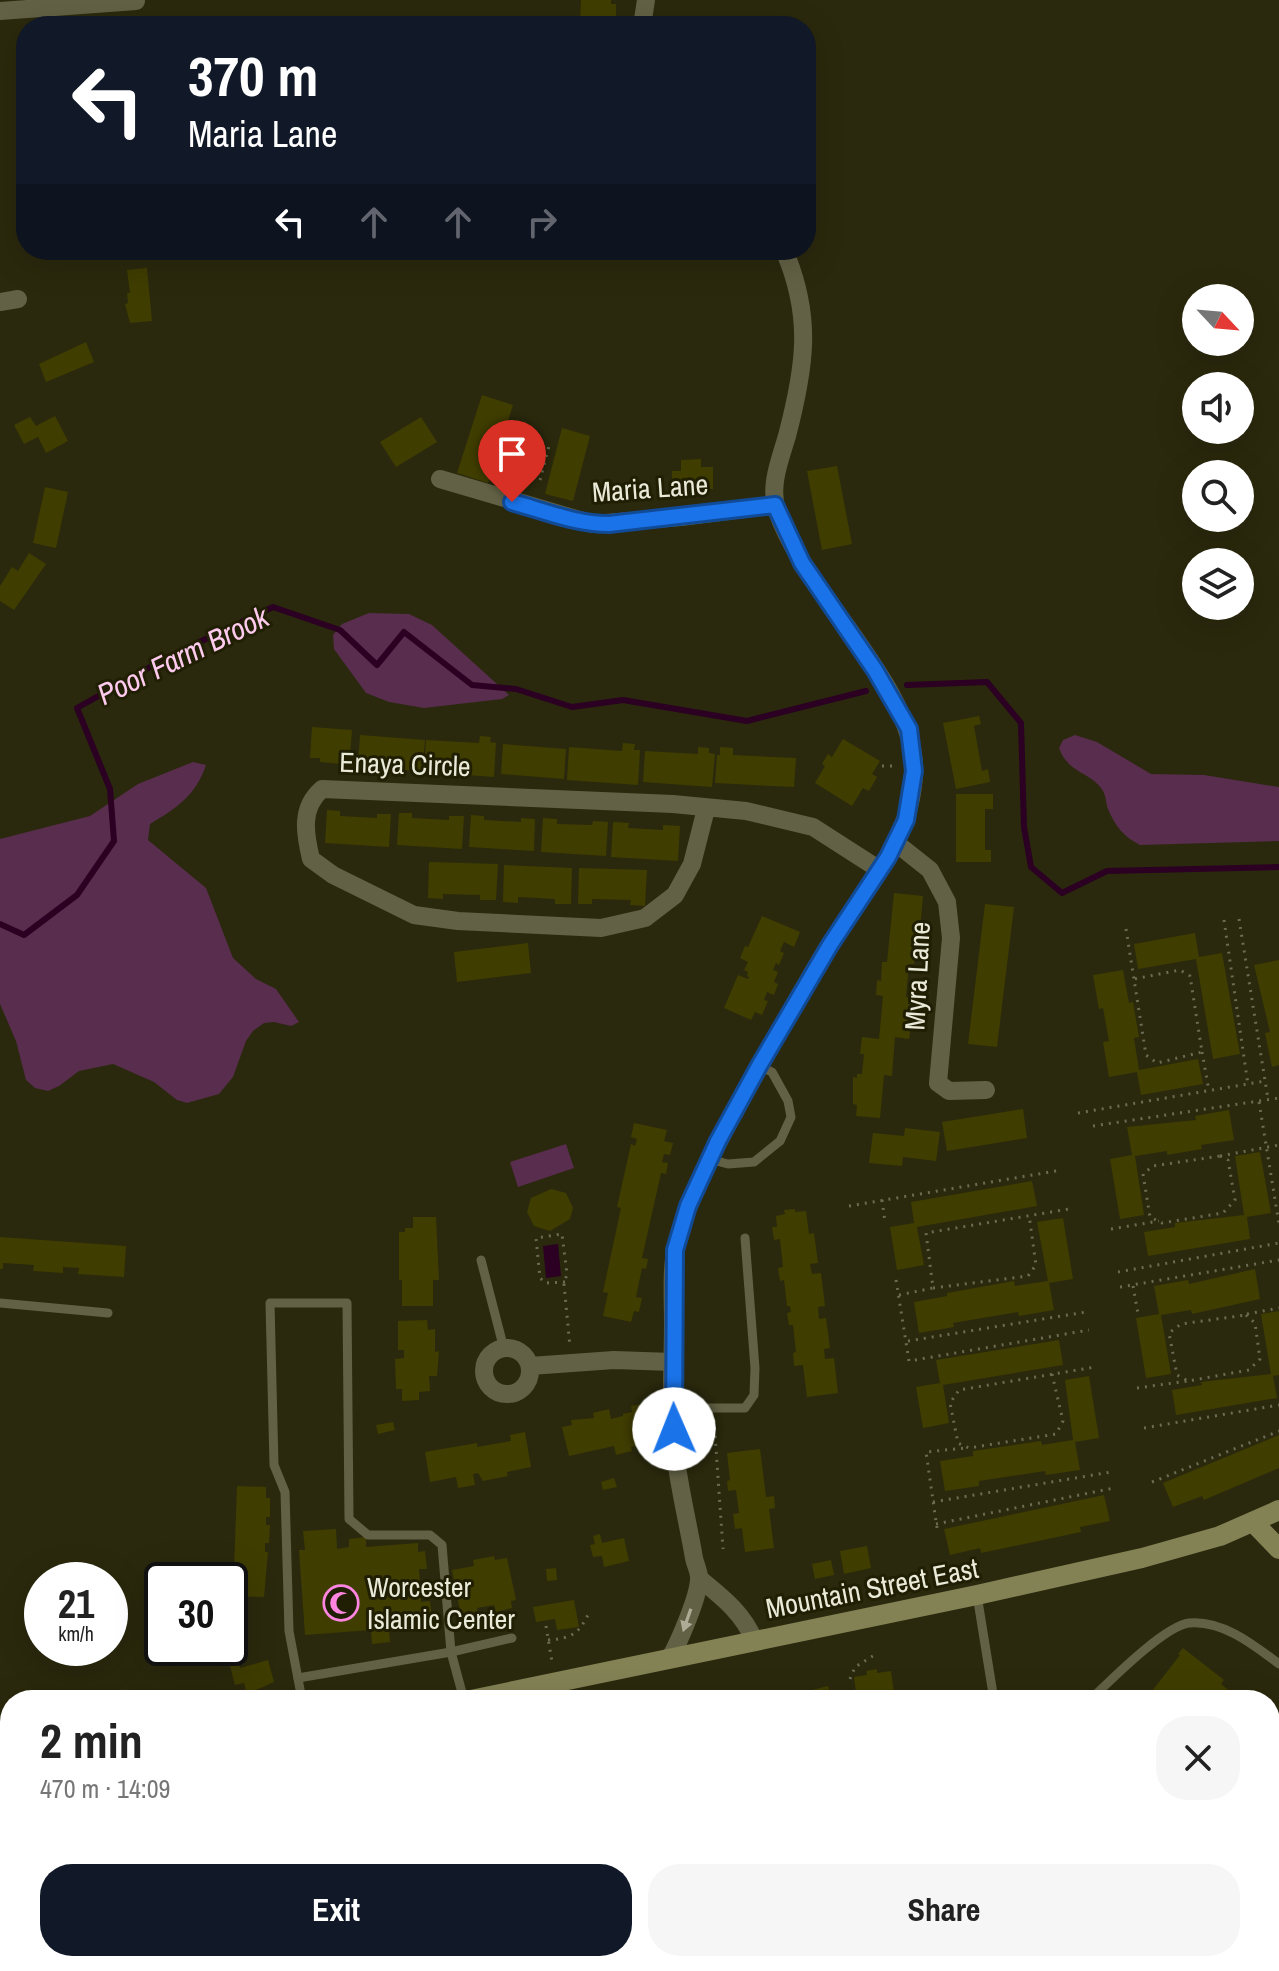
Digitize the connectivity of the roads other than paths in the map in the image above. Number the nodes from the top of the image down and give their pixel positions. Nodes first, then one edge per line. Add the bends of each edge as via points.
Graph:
1 (136, 1) edge
2 (0, 11) edge
3 (788, 260) edge
4 (440, 479) dead end
5 (775, 505) junction
6 (706, 809) junction
7 (896, 843) junction
8 (880, 870) junction
9 (759, 1066) junction
10 (986, 1090) dead end
11 (709, 1159) junction
12 (745, 1238) dead end
13 (481, 1260) dead end
14 (0, 1303) edge
15 (108, 1313) dead end
16 (504, 1349) junction
17 (673, 1362) junction
18 (530, 1366) junction
19 (674, 1408) junction
20 (1279, 1510) edge
21 (1253, 1522) junction
22 (1279, 1549) edge
23 (700, 1579) junction
24 (977, 1595) junction
25 (512, 1638) dead end
26 (754, 1640) junction
27 (451, 1652) junction
28 (670, 1658) junction
29 (1279, 1664) edge
30 (298, 1678) junction
31 (300, 1690) edge
32 (461, 1690) edge
33 (518, 1690) edge
34 (992, 1690) edge
35 (1101, 1690) edge

1 - 2 street
3 - 5 street via 804,315 804,349 775,479
4 - 5 street, Maria Lane via 593,524
5 - 7 street via 802,563 909,729 914,771 906,820
6 - 6 street, Enaya Circle via 322,789 311,798 304,832 311,859 414,915 601,928 645,918 675,895 692,864
6 - 8 street, Enaya Circle via 746,811 813,827
7 - 8 street
7 - 10 street, Myra Lane via 930,870 947,902 951,938 938,1083 949,1091
8 - 9 street
9 - 11 street
9 - 11 lane via 772,1072 788,1101 791,1117 780,1141 754,1162
11 - 17 street via 675,1250
12 - 19 lane via 754,1395 745,1408
13 - 16 lane
14 - 15 lane
16 - 18 street via 520,1351
16 - 18 street via 486,1363 486,1380 493,1389 519,1391 529,1380
17 - 18 street
17 - 19 street
19 - 23 street via 675,1451
20 - 21 main road, Mountain Street East
21 - 22 main road
21 - 24 main road, Mountain Street East via 1142,1558
23 - 26 street via 732,1607
23 -> 28 street
24 - 26 main road, Mountain Street East
24 - 34 lane
25 - 27 lane
26 - 28 main road, Mountain Street East
27 - 30 lane
27 - 30 lane via 442,1545 430,1535 368,1535 349,1519 347,1303 270,1303 274,1465 285,1492 289,1631
27 - 32 lane
28 - 33 main road, Mountain Street East
29 - 35 lane via 1230,1632 1186,1623 1142,1652
30 - 31 lane

